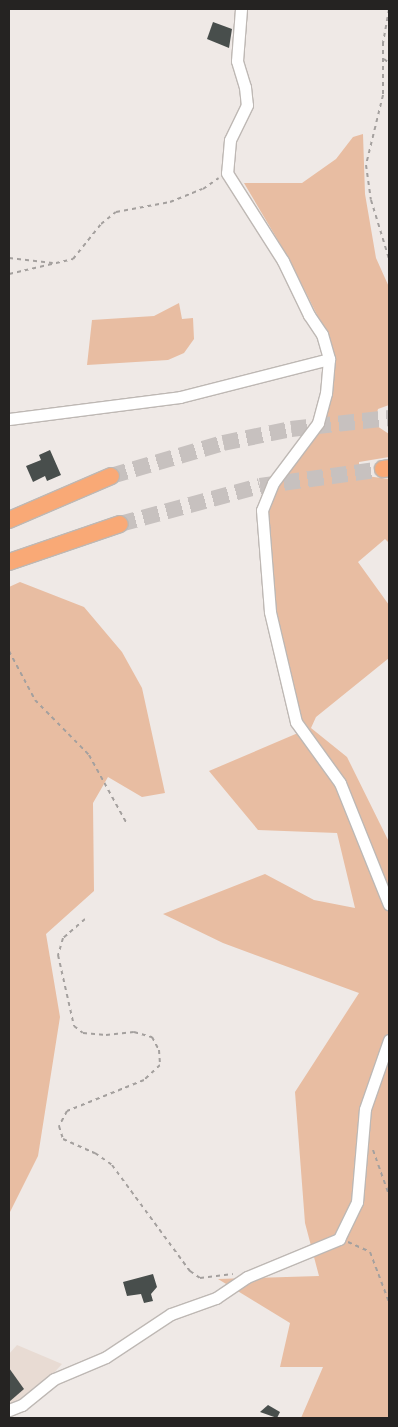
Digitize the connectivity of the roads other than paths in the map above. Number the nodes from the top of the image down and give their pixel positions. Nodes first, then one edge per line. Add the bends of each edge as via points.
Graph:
1 (241, 9) edge
2 (329, 359) junction
3 (9, 419) edge
4 (111, 476) tunnel mouth
5 (9, 520) edge
6 (120, 524) tunnel mouth
7 (9, 562) edge
8 (389, 905) edge
9 (389, 1040) edge
10 (9, 1410) edge

1 - 2 street via 237,61 246,105 230,140 227,173 283,261 309,315 322,334
2 - 3 street via 180,397
2 - 8 street via 326,398 318,423 273,483 262,510 268,563 267,586 281,667 296,722 340,783
4 - 5 highway
6 - 7 highway
9 - 10 street via 364,1109 356,1202 339,1238 247,1277 216,1298 171,1314 106,1357 54,1379 22,1405

